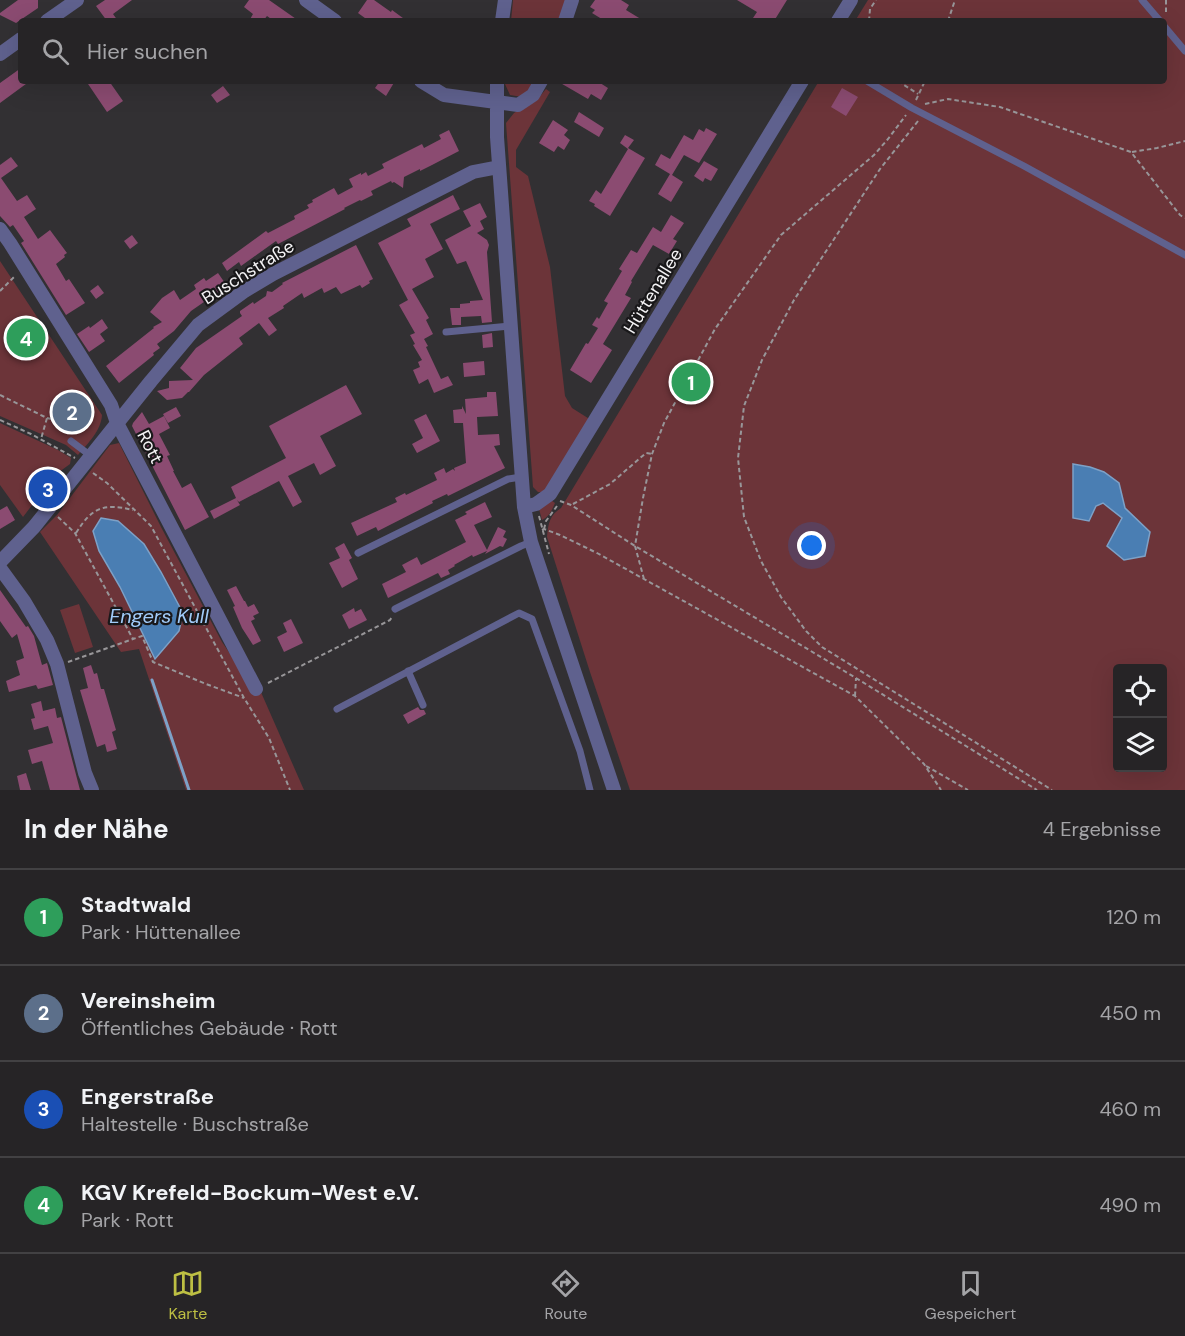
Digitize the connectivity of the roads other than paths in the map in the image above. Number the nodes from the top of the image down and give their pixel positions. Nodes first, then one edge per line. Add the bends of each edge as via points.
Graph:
1 (76, 0) edge
2 (306, 0) edge
3 (505, 0) edge
4 (572, 0) edge
5 (850, 0) edge
6 (1143, 0) edge
7 (51, 18) edge
8 (331, 18) edge
9 (502, 18) edge
10 (566, 18) edge
11 (840, 18) edge
12 (1161, 18) edge
13 (1167, 25) edge
14 (18, 41) edge
15 (1185, 51) edge
16 (0, 54) edge
17 (427, 84) edge
18 (497, 84) edge
19 (539, 84) edge
20 (800, 84) edge
21 (872, 84) edge
22 (496, 103) junction
23 (499, 167) junction
24 (0, 229) edge
25 (1185, 255) edge
26 (510, 326) junction
27 (446, 332) dead end
28 (117, 423) junction
29 (71, 441) road end
30 (87, 461) junction
31 (521, 477) junction
32 (524, 507) junction
33 (531, 542) junction
34 (358, 553) dead end
35 (0, 562) edge
36 (0, 568) edge
37 (395, 609) road end
38 (408, 671) junction
39 (250, 693) road end
40 (423, 705) dead end
41 (337, 708) dead end
42 (92, 790) edge
43 (590, 790) edge
44 (614, 790) edge

1 - 7 street
2 - 8 street
3 - 9 street
4 - 10 street
5 - 11 street
6 - 12 lane
13 - 15 lane
14 - 16 street
17 - 22 street via 444,95
18 - 22 street
19 - 22 street via 533,95 518,105
20 - 32 street, Hüttenallee via 550,494
21 - 25 lane
22 - 23 street
23 - 26 street
23 - 28 street, Buschstraße via 473,172 243,292 198,326
24 - 28 street, Rott via 111,405
26 - 27 lane
26 - 31 street
28 - 30 street, Buschstraße
28 - 39 street, Rott
29 - 30 lane
30 - 35 street, Buschstraße
31 - 32 street
31 - 34 lane via 508,479
32 - 33 street
33 - 37 lane
33 - 44 street
36 - 42 street via 47,640 57,664
38 - 40 lane
38 - 41 lane
38 - 43 lane via 519,613 532,619 580,751

